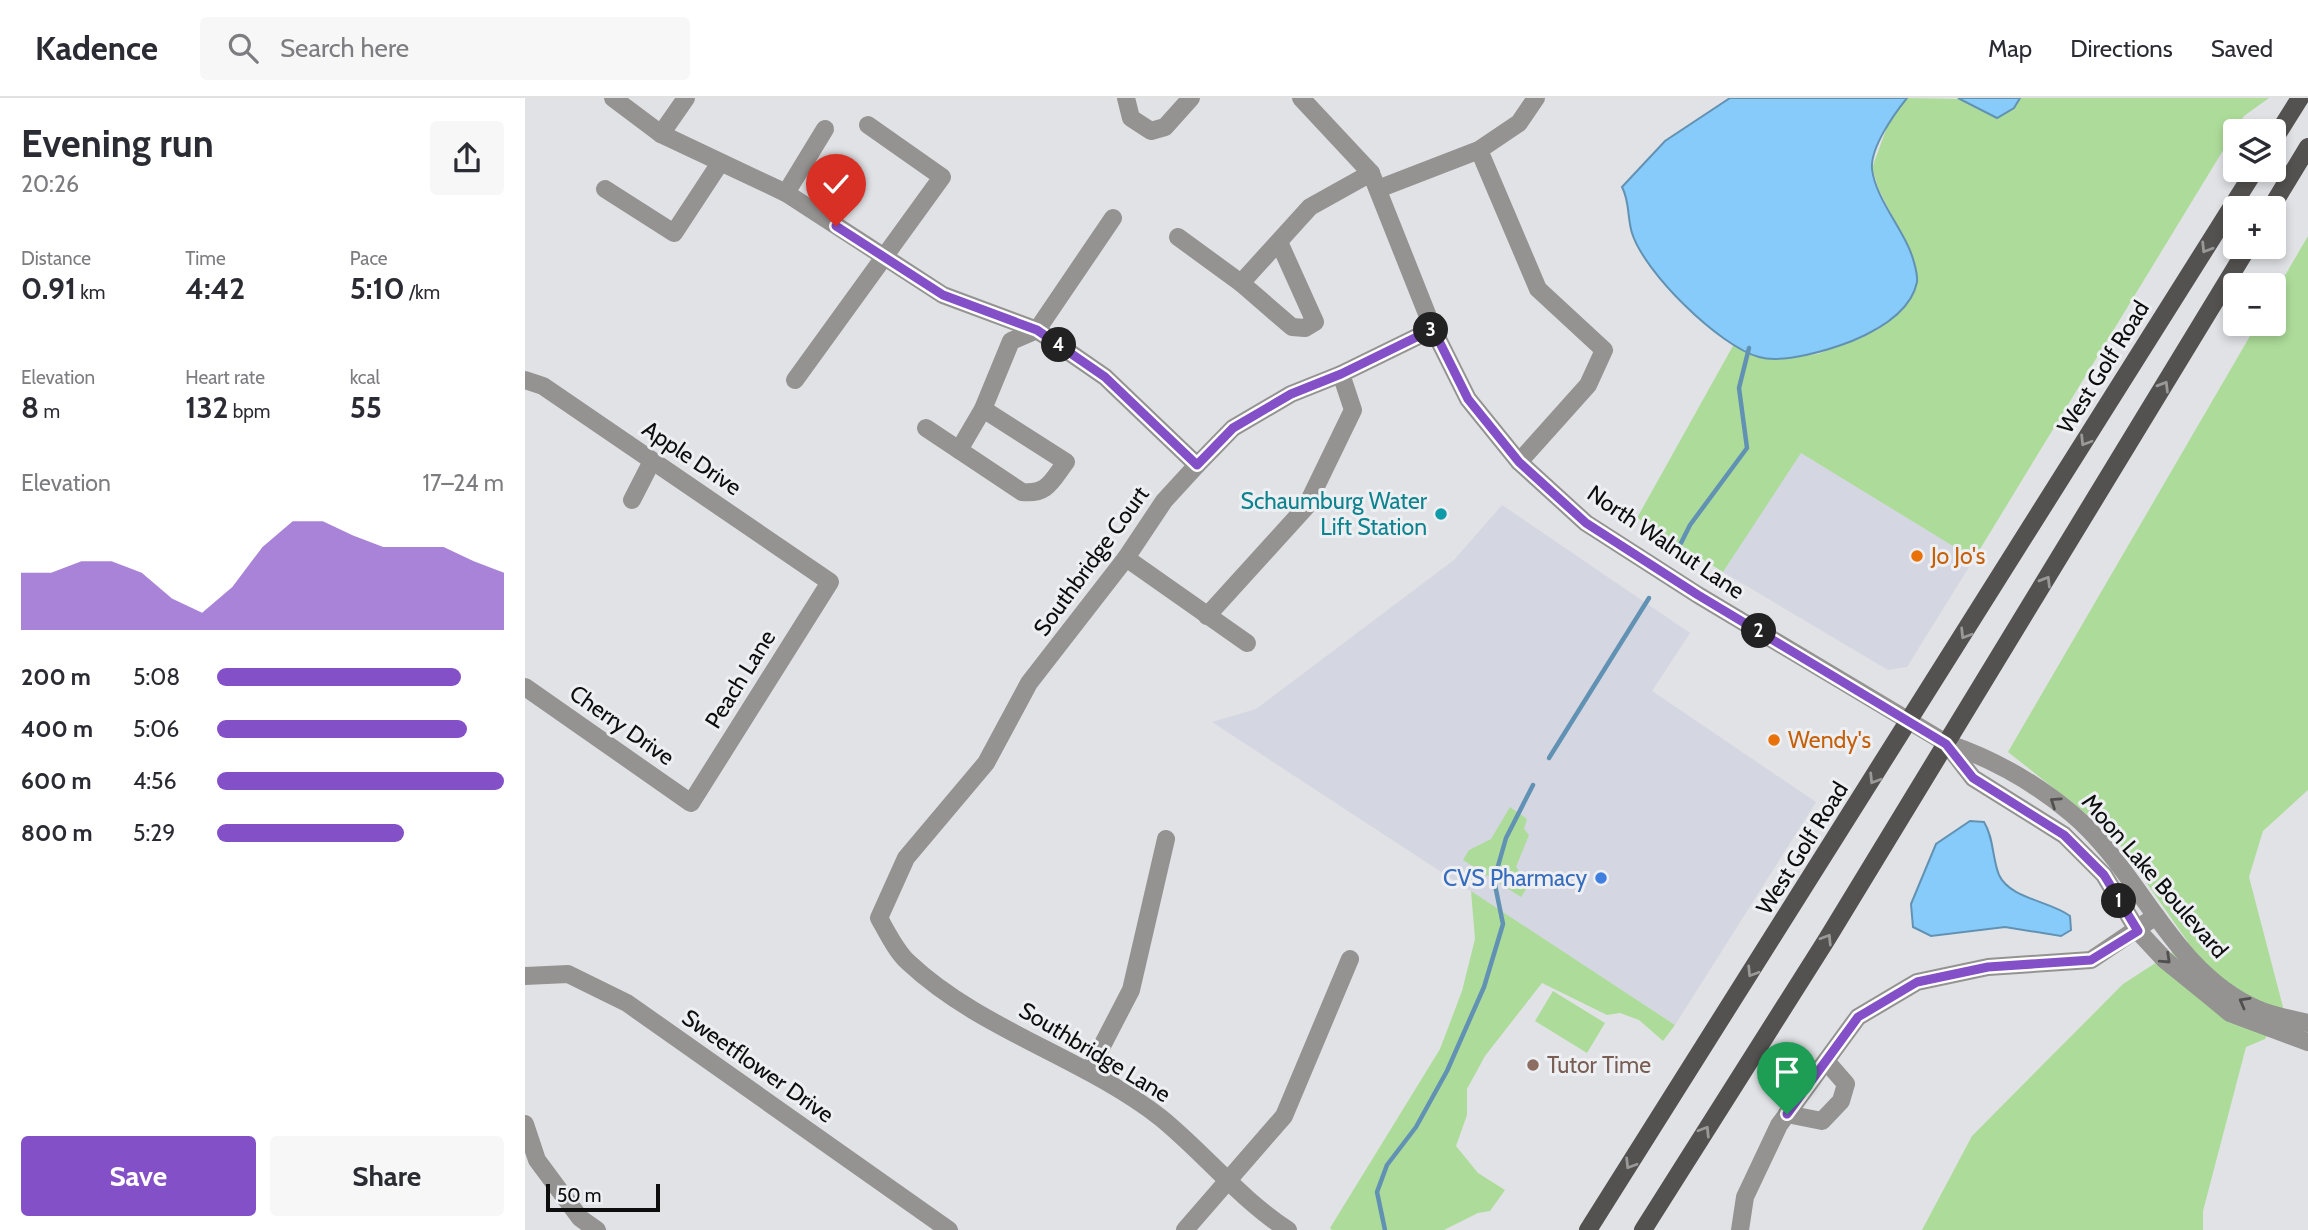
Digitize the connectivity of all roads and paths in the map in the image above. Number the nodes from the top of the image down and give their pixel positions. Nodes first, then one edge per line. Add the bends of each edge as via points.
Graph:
1 (613, 98) edge
2 (686, 98) edge
3 (1126, 98) edge
4 (1191, 98) edge
5 (1301, 98) edge
6 (1536, 98) edge
7 (2300, 98) edge
8 (2286, 120) edge
9 (868, 125) dead end
10 (825, 129) dead end
11 (661, 134) junction
12 (2308, 147) edge
13 (1479, 150) junction
14 (720, 163) junction
15 (1374, 181) junction
16 (2248, 182) edge
17 (605, 189) dead end
18 (786, 193) junction
19 (2278, 196) edge
20 (1113, 218) dead end
21 (1178, 236) dead end
22 (1279, 242) junction
23 (886, 258) junction
24 (2241, 259) edge
25 (1241, 283) junction
26 (1433, 329) junction
27 (1037, 330) junction
28 (1341, 374) junction
29 (525, 380) edge
30 (795, 380) dead end
31 (983, 409) junction
32 (926, 428) dead end
33 (959, 450) junction
34 (652, 461) junction
35 (1519, 462) junction
36 (1197, 465) junction
37 (632, 500) dead end
38 (1126, 558) junction
39 (830, 582) joint
40 (1207, 616) junction
41 (1247, 643) dead end
42 (525, 687) edge
43 (1910, 722) junction
44 (1946, 744) junction
45 (691, 803) joint
46 (1167, 839) dead end
47 (2157, 916) junction
48 (879, 918) joint
49 (2138, 931) junction
50 (1350, 959) dead end
51 (525, 976) edge
52 (2308, 1023) edge
53 (2308, 1041) edge
54 (1826, 1061) junction
55 (1089, 1071) junction
56 (1787, 1114) junction
57 (525, 1124) edge
58 (1228, 1182) junction
59 (597, 1230) edge
60 (949, 1230) edge
61 (1185, 1230) edge
62 (1289, 1230) edge
63 (1588, 1230) edge
64 (1643, 1230) edge
65 (1739, 1230) edge

1 - 11 street
2 - 11 street
3 - 4 street via 1131,118 1151,131 1165,127
5 - 15 street, North Walnut Lane
6 - 13 street via 1519,123
7 - 8 main road
9 - 23 street via 942,177
10 - 18 street
11 - 14 street
12 - 19 main road
13 - 15 street
13 - 35 street via 1538,289 1604,350 1588,385
14 - 17 street via 674,233
14 - 18 street
15 - 22 street via 1310,207
15 - 26 street, North Walnut Lane
16 -> 43 main road, West Golf Road
18 - 23 street
20 - 27 street
21 - 25 street
22 - 25 street
22 - 25 street via 1315,321 1304,328 1292,327
23 - 27 street via 943,295
23 - 30 street
44 -> 24 main road
26 - 28 street, Southbridge Court
26 - 35 street, North Walnut Lane via 1468,399
27 - 31 street via 1011,341
27 - 36 street via 1105,377
28 - 36 street, Southbridge Court via 1291,394 1233,428
28 - 40 street via 1353,410 1306,506
29 - 34 street, Apple Drive via 543,386
31 - 33 street
31 - 33 street via 1066,462 1045,489 1022,492
32 - 33 street
34 - 37 street
34 - 39 street, Apple Drive
35 - 43 street, North Walnut Lane via 1586,523
36 - 38 street, Southbridge Court via 1164,501
38 - 40 street
38 - 48 street, Southbridge Court via 1029,683 986,763 906,858
39 - 45 street, Peach Lane
40 - 41 street
42 - 45 street, Cherry Drive
43 - 44 street, North Walnut Lane
43 -> 63 main road, West Golf Road
47 -> 44 street, Moon Lake Boulevard via 2072,813 1988,758
44 - 49 street, Moon Lake Boulevard via 1973,778 2064,835 2104,875
64 -> 44 main road
46 - 55 street via 1131,990
47 - 49 street
52 -> 47 street, Moon Lake Boulevard via 2258,1010 2228,993 2187,956
48 - 55 street, Southbridge Lane via 905,960 948,995
49 -> 53 street, Moon Lake Boulevard via 2165,960 2230,1013
49 - 54 street via 2091,960 1988,967 1917,982 1858,1017
50 - 58 street via 1284,1116
51 - 60 street, Sweetflower Drive via 568,974 627,1003
54 - 56 street
54 - 56 street via 1846,1084 1841,1101 1822,1121
55 - 58 street, Southbridge Lane via 1161,1118
56 - 65 street via 1745,1197
57 - 59 street via 537,1160 580,1218
58 - 61 street
58 - 62 street, Southbridge Lane

